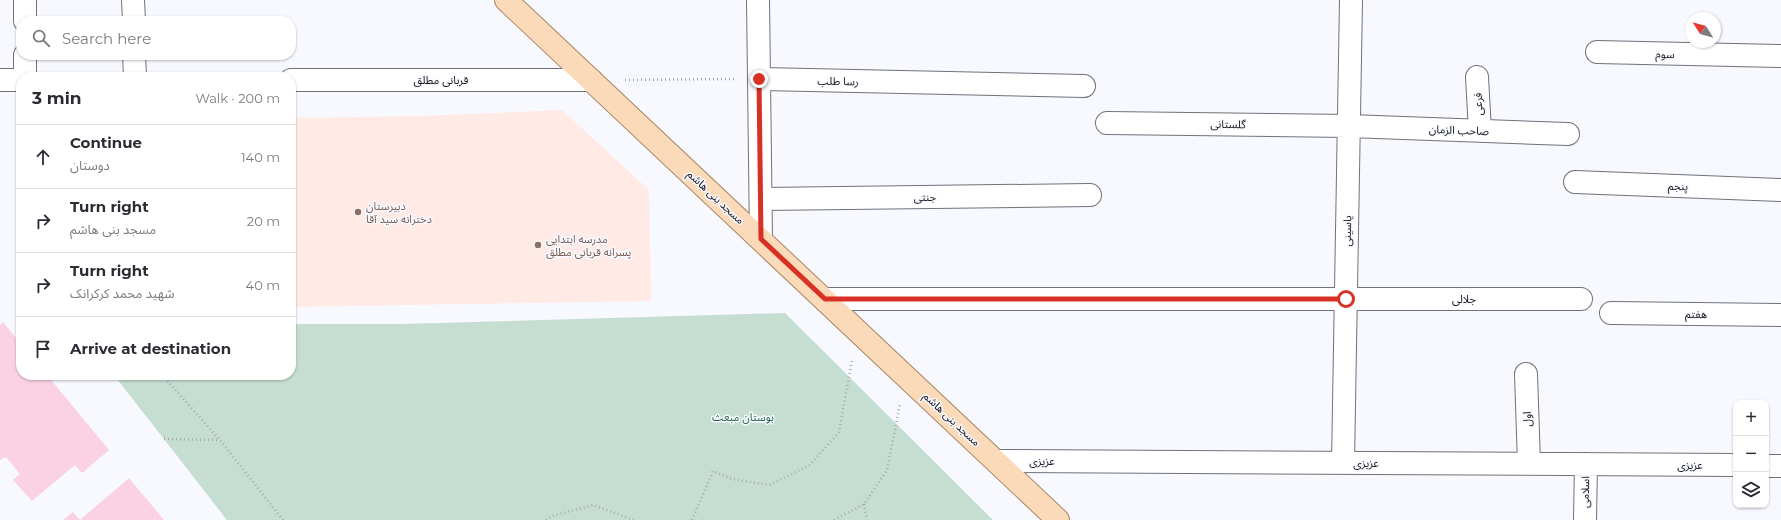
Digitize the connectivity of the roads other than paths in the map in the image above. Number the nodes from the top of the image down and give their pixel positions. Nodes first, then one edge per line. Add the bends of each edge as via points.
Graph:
1 (25, 0) edge
2 (134, 0) edge
3 (506, 0) edge
4 (758, 0) edge
5 (1351, 0) edge
6 (25, 16) edge
7 (134, 16) edge
8 (1597, 52) dead end
9 (1781, 56) edge
10 (25, 60) edge
11 (134, 60) edge
12 (25, 72) edge
13 (134, 72) edge
14 (1477, 77) dead end
15 (759, 79) junction
16 (0, 80) edge
17 (16, 80) edge
18 (296, 80) edge
19 (591, 80) junction
20 (1084, 86) dead end
21 (1107, 123) dead end
22 (1349, 126) junction
23 (1480, 131) junction
24 (1568, 134) dead end
25 (1575, 182) dead end
26 (1781, 190) edge
27 (1090, 195) dead end
28 (761, 199) junction
29 (761, 239) junction
30 (825, 299) junction
31 (1346, 299) junction
32 (1581, 299) dead end
33 (1611, 313) dead end
34 (1781, 315) edge
35 (1526, 374) dead end
36 (996, 461) junction
37 (1344, 463) junction
38 (1529, 464) junction
39 (1586, 464) junction
40 (1733, 465) edge
41 (1769, 466) edge
42 (1781, 466) edge
43 (1052, 514) edge
44 (1069, 520) edge
45 (1585, 520) edge

1 - 6 street
2 - 7 street
3 - 19 main road, مسجد بنی هاشم
4 - 15 street
5 - 22 street, یاسینی
8 - 9 street, سوم
10 - 12 street
11 - 13 street
14 - 23 street, فرعی
15 - 20 street, رسا طلب
15 - 28 street
16 - 17 street
18 - 19 street, قربانی مطلق
19 - 29 main road, مسجد بنی هاشم
21 - 22 street, گلستانی
22 - 23 street, صاحب الزمان
22 - 31 street, یاسینی
23 - 24 street, صاحب الزمان
25 - 26 street, پنجم
27 - 28 street, جنتی
28 - 29 street
29 - 30 main road, مسجد بنی هاشم
30 - 31 street, جلالی
30 - 36 main road, مسجد بنی هاشم
31 - 32 street, جلالی
31 - 37 street, یاسینی
33 - 34 street, هفتم
35 - 38 street, اول
36 - 37 street, عزیزی
36 - 43 main road, مسجد بنی هاشم
37 - 38 street, عزیزی
38 - 39 street, عزیزی
39 - 40 street, عزیزی
39 - 45 street, اسلامی
41 - 42 street
43 - 44 main road, مسجد بنی هاشم

